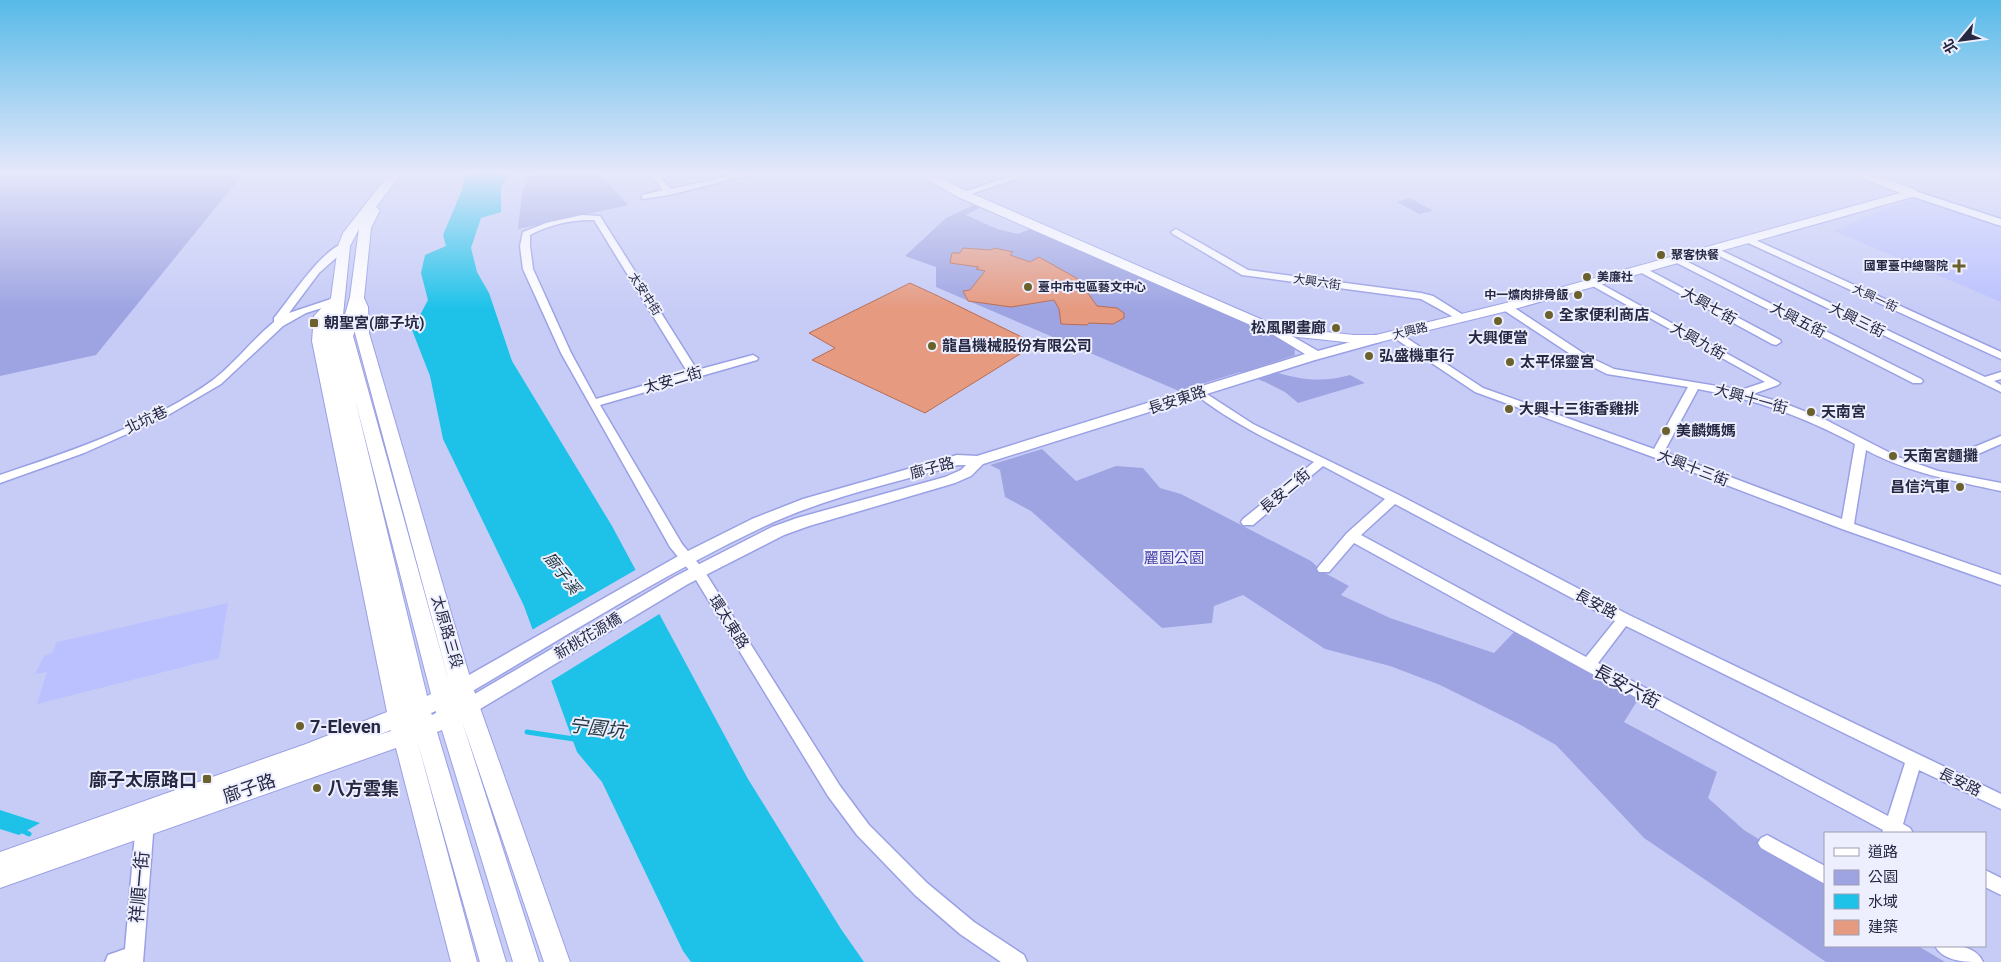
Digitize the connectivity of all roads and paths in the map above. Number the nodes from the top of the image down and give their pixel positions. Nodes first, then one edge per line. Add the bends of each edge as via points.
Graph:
1 (360, 219) edge
2 (370, 219) edge
3 (583, 219) edge
4 (595, 219) edge
5 (1019, 219) edge
6 (1822, 219) edge
7 (1989, 219) edge
8 (2001, 223) edge
9 (1176, 232) dead end
10 (1749, 240) junction
11 (344, 246) junction
12 (1714, 250) junction
13 (1678, 260) junction
14 (1641, 269) junction
15 (1592, 282) junction
16 (357, 297) junction
17 (337, 300) junction
18 (291, 305) junction
19 (1506, 307) junction
20 (1463, 318) junction
21 (273, 328) junction
22 (1276, 331) junction
23 (1395, 335) junction
24 (1376, 339) junction
25 (1776, 342) dead end
26 (1317, 356) junction
27 (2001, 356) edge
28 (753, 358) dead end
29 (694, 374) junction
30 (2001, 375) edge
31 (1917, 381) dead end
32 (1984, 381) junction
33 (1695, 385) junction
34 (2001, 389) edge
35 (1200, 392) junction
36 (1742, 394) junction
37 (593, 403) junction
38 (2001, 440) edge
39 (1861, 444) junction
40 (1971, 453) dead end
41 (1657, 454) junction
42 (1322, 460) junction
43 (978, 462) junction
44 (0, 479) edge
45 (2001, 487) edge
46 (1394, 498) junction
47 (1248, 522) dead end
48 (1847, 526) junction
49 (1352, 536) junction
50 (680, 568) junction
51 (1324, 570) dead end
52 (698, 572) junction
53 (2001, 580) edge
54 (1624, 619) junction
55 (1588, 665) junction
56 (484, 676) joint
57 (494, 692) joint
58 (456, 703) junction
59 (412, 723) junction
60 (1914, 759) junction
61 (2001, 802) edge
62 (145, 818) junction
63 (1896, 831) edge
64 (1767, 843) dead end
65 (0, 864) edge
66 (1824, 875) edge
67 (0, 877) edge
68 (1986, 879) edge
69 (2001, 887) edge
70 (1947, 947) edge
71 (133, 958) edge
72 (115, 962) edge
73 (464, 962) edge
74 (493, 962) edge
75 (526, 962) edge
76 (557, 962) edge
77 (1017, 962) edge
78 (1973, 962) edge

1 - 11 main road, 太原路三段
2 - 16 main road, 太原路三段 via 365,228
3 - 37 street, 太安中街 via 532,229 526,238 528,269
4 - 29 street, 太安中街
5 - 22 main road, 大興路
6 - 10 main road, 大興路
7 - 8 street
9 - 20 street, 大興六街 via 1246,273 1421,296
10 - 12 main road, 大興路
10 - 27 street, 大興一街
11 - 17 main road, 太原路三段
11 - 18 street via 318,267
12 - 13 main road, 大興路
12 - 32 street, 大興三街
13 - 14 main road, 大興路
13 - 31 street, 大興五街
14 - 15 main road, 大興路
14 - 25 street, 大興七街
15 - 19 main road, 大興路
15 - 36 street, 大興九街 via 1774,383
16 - 17 street
16 - 58 main road, 太原路三段 via 346,336
17 - 18 street
17 - 21 street via 304,310
17 - 59 main road, 太原路三段 via 333,339
18 - 21 street
19 - 20 main road, 大興路
19 - 33 street, 大興十一街 via 1585,359 1611,372
20 - 23 main road, 大興路
21 - 44 street, 北坑巷 via 234,368 174,407 95,444
22 - 24 main road, 大興路
22 - 26 street
23 - 24 main road, 大興路
23 - 41 street, 大興十三街 via 1479,390
24 - 26 street, 長安東路
26 - 35 street, 長安東路
28 - 29 street, 太安二街
29 - 37 street, 太安二街
30 - 32 street
32 - 34 street, 大興三街
33 - 36 street, 大興十一街
33 - 41 street
35 - 42 street, 長安路 via 1249,426
35 - 43 street, 長安東路
36 - 39 street, 大興十一街 via 1820,421
37 - 50 street via 677,547
38 - 40 street
39 - 45 street, 大興十一街 via 1894,460 1936,474
39 - 48 street
41 - 48 street, 大興十三街
42 - 46 street, 長安路
42 - 47 street, 長安二街
43 - 50 street, 廍子路 via 948,462 790,509 742,530
43 - 52 street, 廍子路 via 966,473 950,480 794,525
46 - 49 street
46 - 54 street, 長安路
48 - 53 street, 大興十三街
49 - 51 street
49 - 55 street, 長安六街
50 - 52 street, 廍子路
50 - 56 street, 新桃花源橋
50 - 57 street, 新桃花源橋
52 - 77 street, 環太東路 via 834,791 863,830 921,889 967,928
54 - 55 street
54 - 60 street, 長安路
55 - 63 street, 長安六街
56 - 58 street, 廍子路
57 - 58 street, 廍子路
58 - 59 main road, 廍子路
58 - 75 main road, 太原路三段
58 - 76 main road, 太原路三段
59 - 62 main road, 廍子路 via 359,750
59 - 73 main road, 太原路三段
59 - 74 main road, 太原路三段
60 - 61 street, 長安路
60 - 63 street
62 - 65 main road, 廍子路
62 - 67 main road, 廍子路
62 - 71 street, 祥順一街
64 - 66 street
68 - 69 street
70 - 78 street
71 - 72 street

